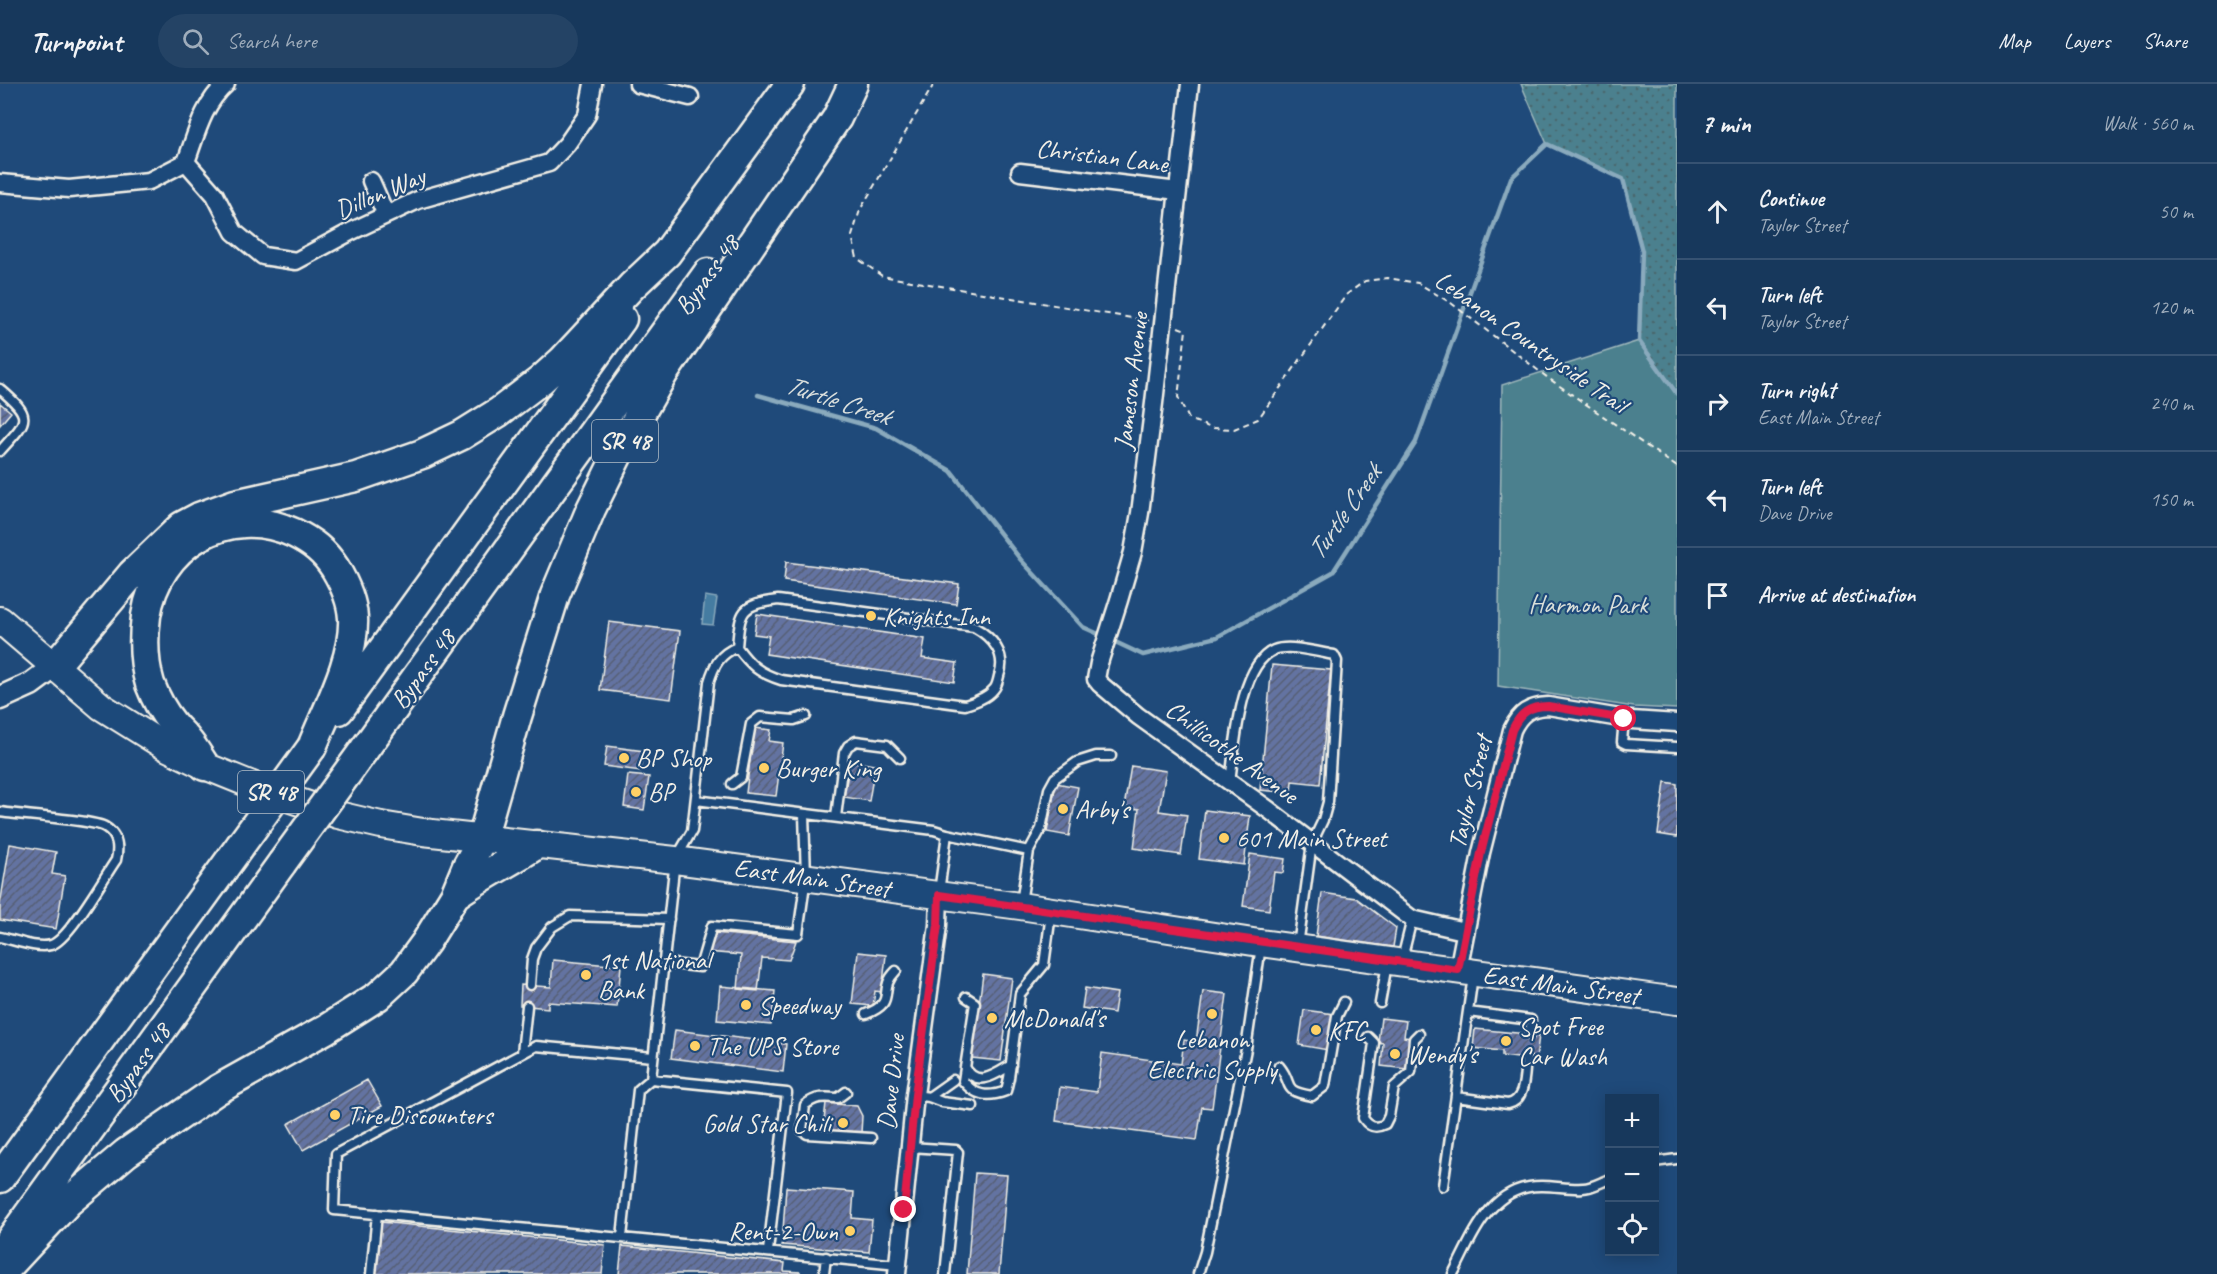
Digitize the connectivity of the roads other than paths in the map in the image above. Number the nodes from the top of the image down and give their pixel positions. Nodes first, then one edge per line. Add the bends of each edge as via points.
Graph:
1 (226, 84) edge
2 (593, 84) edge
3 (638, 84) edge
4 (790, 84) edge
5 (845, 84) edge
6 (853, 84) edge
7 (1190, 84) edge
8 (690, 97) dead end
9 (186, 162) junction
10 (1020, 172) dead end
11 (371, 181) dead end
12 (0, 183) edge
13 (1178, 190) junction
14 (386, 215) junction
15 (667, 253) junction
16 (0, 389) edge
17 (0, 451) edge
18 (168, 563) junction
19 (0, 620) edge
20 (737, 647) junction
21 (54, 667) junction
22 (1096, 678) joint
23 (0, 699) edge
24 (806, 716) dead end
25 (1624, 719) junction
26 (1677, 723) edge
27 (312, 747) junction
28 (1677, 747) edge
29 (1111, 756) dead end
30 (900, 758) dead end
31 (205, 766) junction
32 (1230, 782) junction
33 (732, 784) dead end
34 (696, 800) junction
35 (0, 812) edge
36 (804, 814) junction
37 (836, 818) junction
38 (947, 834) junction
39 (482, 839) junction
40 (1312, 843) junction
41 (536, 845) junction
42 (1029, 851) junction
43 (675, 860) junction
44 (806, 877) junction
45 (456, 895) junction
46 (939, 895) junction
47 (1020, 906) junction
48 (1052, 911) junction
49 (669, 919) junction
50 (1412, 919) junction
51 (1464, 931) junction
52 (0, 937) edge
53 (1262, 943) junction
54 (1298, 948) junction
55 (1395, 961) junction
56 (664, 963) junction
57 (896, 971) dead end
58 (1466, 971) junction
59 (530, 986) dead end
60 (966, 997) dead end
61 (1677, 1001) edge
62 (1344, 1002) dead end
63 (1380, 1003) dead end
64 (527, 1006) dead end
65 (1468, 1012) junction
66 (866, 1014) dead end
67 (1419, 1034) dead end
68 (1530, 1034) dead end
69 (1368, 1037) dead end
70 (522, 1053) junction
71 (653, 1058) junction
72 (1526, 1059) dead end
73 (1011, 1065) junction
74 (1279, 1066) dead end
75 (965, 1067) junction
76 (651, 1078) junction
77 (953, 1080) dead end
78 (846, 1092) dead end
79 (922, 1096) junction
80 (1456, 1097) junction
81 (973, 1106) dead end
82 (871, 1138) dead end
83 (910, 1147) junction
84 (1677, 1149) edge
85 (1676, 1160) edge
86 (1659, 1162) edge
87 (0, 1178) edge
88 (1605, 1181) edge
89 (1443, 1186) dead end
90 (377, 1214) junction
91 (622, 1237) junction
92 (768, 1251) junction
93 (0, 1253) edge
94 (826, 1257) junction
95 (897, 1269) edge
96 (1, 1274) edge
97 (371, 1274) edge
98 (824, 1274) edge
99 (945, 1274) edge
100 (1198, 1274) edge
101 (1453, 1274) edge

1 - 9 street via 204,113
2 - 14 street, Dillon Way via 586,115 549,163 418,200
3 - 8 street
4 - 15 highway
5 - 93 highway, Bypass 48, bridge
6 - 39 highway, SR 48 via 837,118 663,374 591,509 555,595
7 - 13 street, Jameson Avenue
9 - 12 street via 149,181 69,189
9 - 14 street, Dillon Way via 215,195 234,232 262,256 296,261
10 - 13 street, Christian Lane
11 - 14 street
13 - 22 street, Jameson Avenue via 1146,469 1132,552
15 - 21 highway via 541,380 462,435 367,474 235,504 182,526 132,574
15 - 27 highway, Bypass 48
16 - 17 lane via 21,407 24,419
18 - 21 highway via 83,656
18 - 27 highway via 182,547 204,534 250,522 283,528 309,540 328,556 349,598 352,639 348,659
18 - 31 highway via 148,601 143,637 146,664 160,705
19 - 21 main road, East Main Street
20 - 20 lane via 762,674 781,680 965,705 995,689 1001,672 997,646 974,627 778,600 748,607 742,617
20 - 34 lane via 725,652 714,665 709,682
21 - 23 street
21 - 31 main road, East Main Street / SR 48 via 102,707
22 - 32 street, Chillicothe Avenue via 1138,716
24 - 33 lane via 794,720 755,719 741,777
25 - 26 street, Taylor Street
25 - 28 lane via 1622,742
25 - 51 street, Taylor Street via 1536,706 1517,719
27 - 87 highway, Bypass 48, bridge
29 - 42 lane via 1077,762 1055,778 1041,829
30 - 37 lane via 886,745 855,741 848,746
31 - 39 main road, East Main Street / SR 48 via 338,815
32 - 40 street, Chillicothe Avenue
32 - 40 lane via 1242,696 1259,663 1273,650 1286,647 1334,655 1337,661 1328,802
34 - 36 lane
34 - 43 lane via 692,831
35 - 52 lane via 103,825 116,839 118,849 116,860 59,941 41,946
36 - 37 lane
36 - 44 lane
37 - 38 lane
38 - 42 lane
38 - 46 lane
39 - 41 main road, East Main Street / SR 48
39 - 45 highway
40 - 50 street, Chillicothe Avenue
40 - 54 lane
41 - 43 main road, East Main Street / SR 48
41 - 45 highway via 479,877
42 - 47 lane
43 - 44 main road, East Main Street / SR 48
43 - 49 lane
44 - 46 main road, East Main Street / SR 48
44 - 56 lane via 798,934 712,926 700,967
45 - 96 highway via 426,942 392,984 354,1012 217,1090 156,1131 68,1202
46 - 47 main road, East Main Street / SR 48
46 - 79 street, Dave Drive
47 - 48 main road, East Main Street / SR 48
48 - 53 main road, East Main Street / SR 48
48 - 73 lane via 1044,965 1020,994
49 - 56 lane
49 - 59 lane via 570,916 552,927 536,948
50 - 51 street, Chillicothe Avenue
50 - 55 lane
51 - 58 street, Taylor Street
53 - 54 main road, East Main Street / SR 48
53 - 100 lane via 1246,1049
54 - 55 main road, East Main Street / SR 48
55 - 58 main road, East Main Street / SR 48
55 - 63 lane
56 - 71 lane
57 - 66 lane via 888,979 884,1004
58 - 61 main road, East Main Street / SR 48
58 - 65 lane
60 - 75 lane via 975,1003
62 - 74 lane via 1337,1016 1325,1086 1318,1093 1312,1096 1292,1091
64 - 70 lane
65 - 68 lane via 1531,1020
65 - 80 lane
67 - 69 lane via 1414,1039 1411,1072 1394,1087 1385,1124 1373,1127 1363,1118 1374,1044
70 - 71 lane via 536,1046
70 - 90 lane via 336,1154 334,1210
71 - 76 lane
72 - 80 lane via 1521,1096 1516,1103
73 - 75 lane via 985,1079 969,1074
73 - 75 lane via 1006,1091 995,1096 970,1089 963,1081
76 - 91 lane via 639,1090
76 - 92 lane via 787,1093
77 - 79 lane
78 - 82 lane via 838,1098 821,1097 805,1105 802,1130 807,1134
79 - 81 lane
79 - 83 street, Dave Drive
80 - 89 lane
83 - 95 street, Dave Drive
83 - 99 lane via 958,1152
84 - 85 lane
85 - 86 lane
88 - 101 lane via 1586,1188 1539,1185 1500,1198 1487,1211
90 - 91 lane
90 - 97 lane
91 - 92 lane
92 - 94 lane
94 - 95 lane
94 - 98 lane

